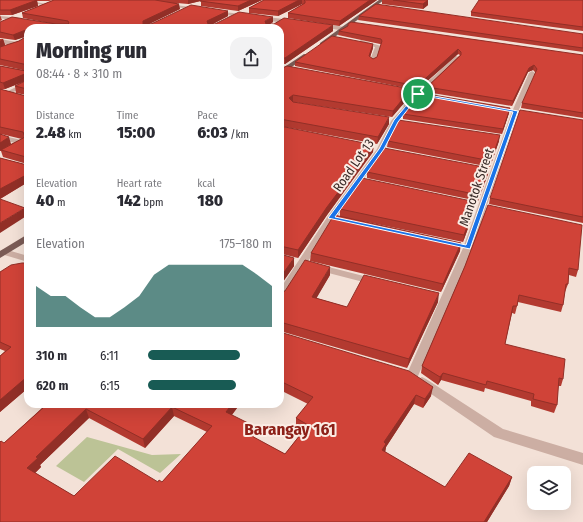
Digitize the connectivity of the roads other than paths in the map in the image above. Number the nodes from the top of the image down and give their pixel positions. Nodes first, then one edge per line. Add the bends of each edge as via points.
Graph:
1 (17, 0) edge
2 (55, 2) edge
3 (158, 3) edge
4 (201, 3) edge
5 (382, 3) edge
6 (49, 5) junction
7 (189, 8) junction
8 (251, 9) edge
9 (34, 10) edge
10 (203, 10) edge
11 (182, 11) edge
12 (210, 11) edge
13 (27, 13) edge
14 (238, 15) junction
15 (0, 17) edge
16 (12, 19) junction
17 (26, 21) edge
18 (226, 21) edge
19 (298, 23) edge
20 (0, 24) edge
21 (314, 25) edge
22 (344, 29) junction
23 (332, 37) junction
24 (339, 38) edge
25 (0, 40) edge
26 (24, 40) edge
27 (353, 41) edge
28 (16, 43) junction
29 (24, 45) edge
30 (319, 46) edge
31 (6, 48) edge
32 (313, 50) edge
33 (457, 57) edge
34 (373, 60) edge
35 (284, 67) edge
36 (284, 68) edge
37 (294, 70) edge
38 (532, 73) edge
39 (24, 85) edge
40 (393, 89) edge
41 (2, 93) edge
42 (418, 94) junction
43 (20, 97) edge
44 (440, 98) edge
45 (0, 137) edge
46 (11, 149) edge
47 (24, 239) edge
48 (2, 254) edge
49 (24, 258) edge
50 (287, 260) edge
51 (302, 264) junction
52 (386, 284) edge
53 (284, 291) edge
54 (432, 296) edge
55 (447, 299) junction
56 (398, 371) edge
57 (412, 376) junction
58 (583, 459) edge

1 - 6 street
2 - 6 street
3 - 7 street
4 - 7 street
5 - 22 main road
6 - 9 street
7 - 10 street
7 - 11 street
8 - 14 street
12 - 14 street
13 - 16 street
14 - 18 street
14 - 19 street
15 - 16 street
16 - 17 street
16 - 20 street
21 - 22 street
22 - 23 main road
23 - 24 street
23 - 30 main road
25 - 28 street
26 - 28 street
27 - 34 street via 378,46
28 - 29 street
28 - 31 street
32 - 35 main road
33 - 42 street, Road Lot 13
36 - 37 street
38 - 55 street, Manotok Street via 502,138 482,208 464,247
39 - 41 street
40 - 42 street
41 - 43 street
42 - 44 street
42 - 51 street, Road Lot 13 via 395,121 362,181
45 - 46 street via 22,143
47 - 48 main road
48 - 49 street
50 - 51 street
51 - 52 street
51 - 53 street, Road Lot 13
54 - 55 street
55 - 57 street, Manotok Street
56 - 57 street
57 - 58 street via 499,433

